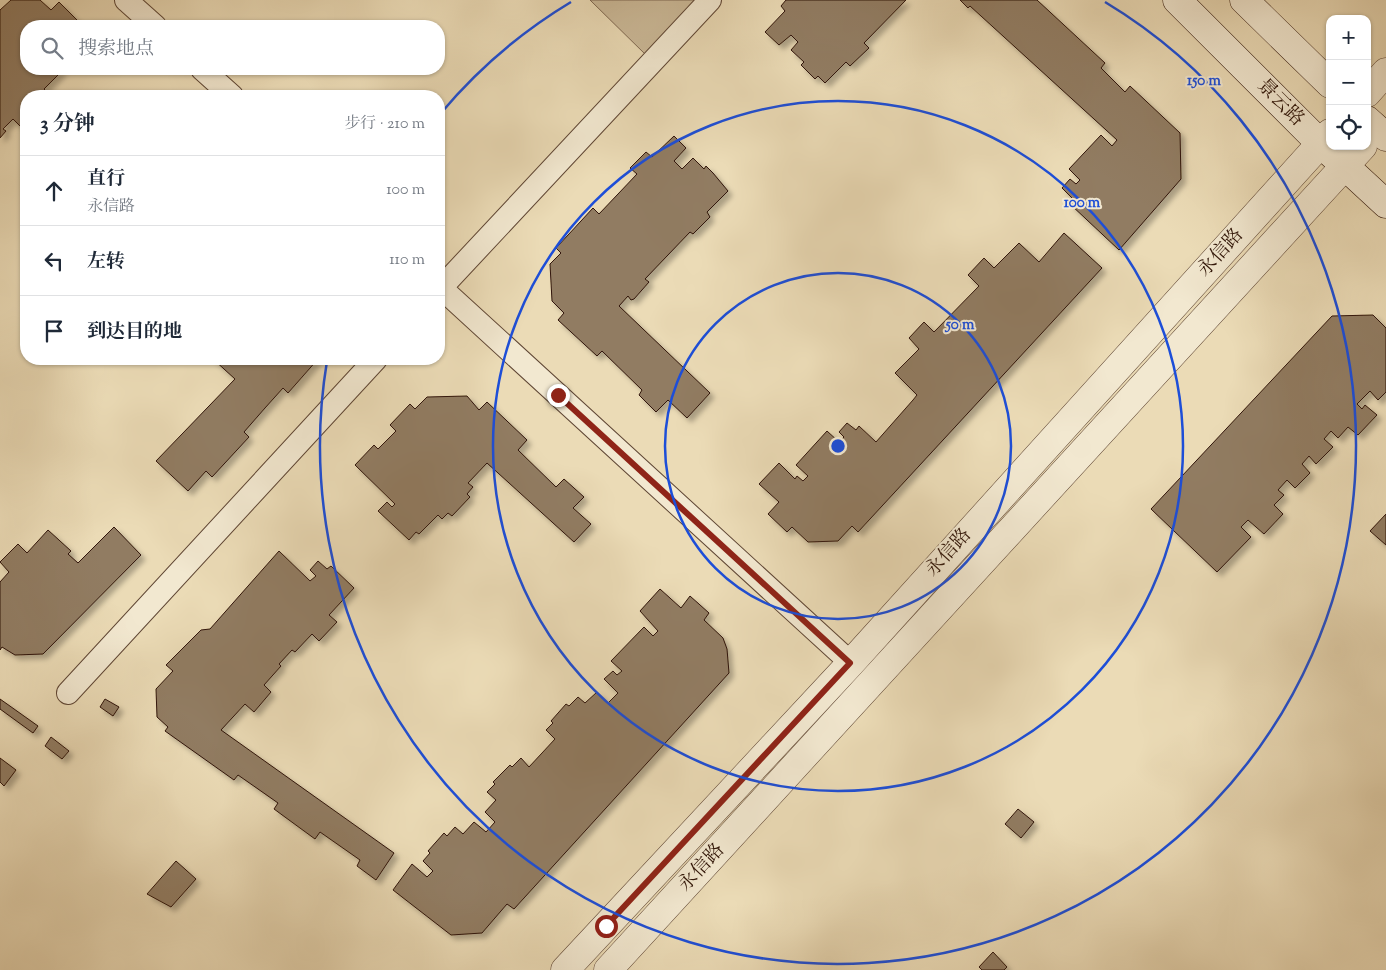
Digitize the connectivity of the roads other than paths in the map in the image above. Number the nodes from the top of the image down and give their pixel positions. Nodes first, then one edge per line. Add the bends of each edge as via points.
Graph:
1 (126, 0) edge
2 (710, 0) edge
3 (1177, 0) edge
4 (1244, 0) edge
5 (148, 20) edge
6 (1386, 72) edge
7 (209, 75) edge
8 (1326, 80) edge
9 (1371, 89) edge
10 (225, 90) edge
11 (1375, 133) edge
12 (1325, 138) edge
13 (1345, 166) junction
14 (1386, 204) edge
15 (445, 283) edge
16 (445, 293) edge
17 (370, 365) edge
18 (850, 663) junction
19 (68, 693) dead end
20 (565, 970) edge
21 (608, 970) edge

1 - 5 street
2 - 15 street
3 - 12 street, 景云路
4 - 8 street
6 - 9 street
7 - 10 street
11 - 13 street, 永信路
12 - 13 street, 景云路
12 - 18 street, 永信路
13 - 14 street, 景云路
13 - 21 street, 永信路
16 - 18 street
17 - 19 street
18 - 20 street, 永信路

